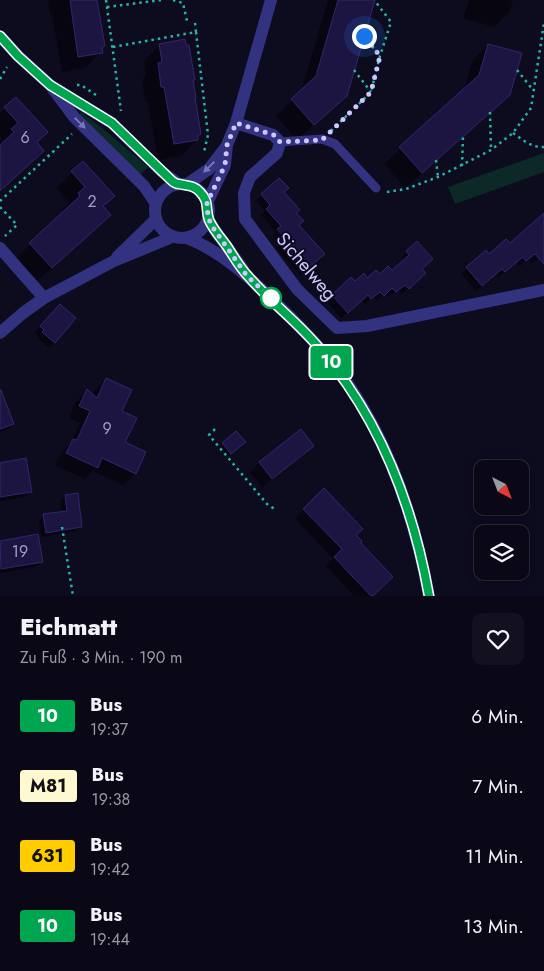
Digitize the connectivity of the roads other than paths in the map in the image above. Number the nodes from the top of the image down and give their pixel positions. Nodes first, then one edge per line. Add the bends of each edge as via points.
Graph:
1 (271, 0) edge
2 (0, 36) edge
3 (50, 85) junction
4 (236, 123) junction
5 (280, 142) junction
6 (227, 145) junction
7 (182, 184) junction
8 (376, 188) road end
9 (207, 203) junction
10 (156, 204) junction
11 (208, 218) junction
12 (156, 219) junction
13 (172, 236) junction
14 (187, 238) junction
15 (0, 248) edge
16 (114, 261) junction
17 (247, 276) junction
18 (544, 290) edge
19 (44, 298) junction
20 (0, 333) edge
21 (429, 596) edge

1 - 4 street
2 - 3 street
3 - 7 street via 112,123 170,179
3 -> 10 street via 74,117 144,186
4 - 5 street via 274,135
4 - 6 street
5 - 8 lane via 322,140 335,144
5 - 18 street, Sichelweg via 277,153 250,177 244,193 245,219 297,289 337,328 367,326
6 -> 7 street via 209,170
6 - 9 street via 225,165
7 - 9 street via 199,191
7 - 10 street via 164,190
9 - 11 street
10 - 12 street
11 - 14 street via 200,232
11 - 17 street
12 - 13 street via 161,229
12 - 16 street
13 - 14 street
13 - 16 street
14 - 17 street via 198,242
15 - 19 street
16 - 19 street
17 - 21 street via 320,349 369,419 407,506
19 - 20 street

